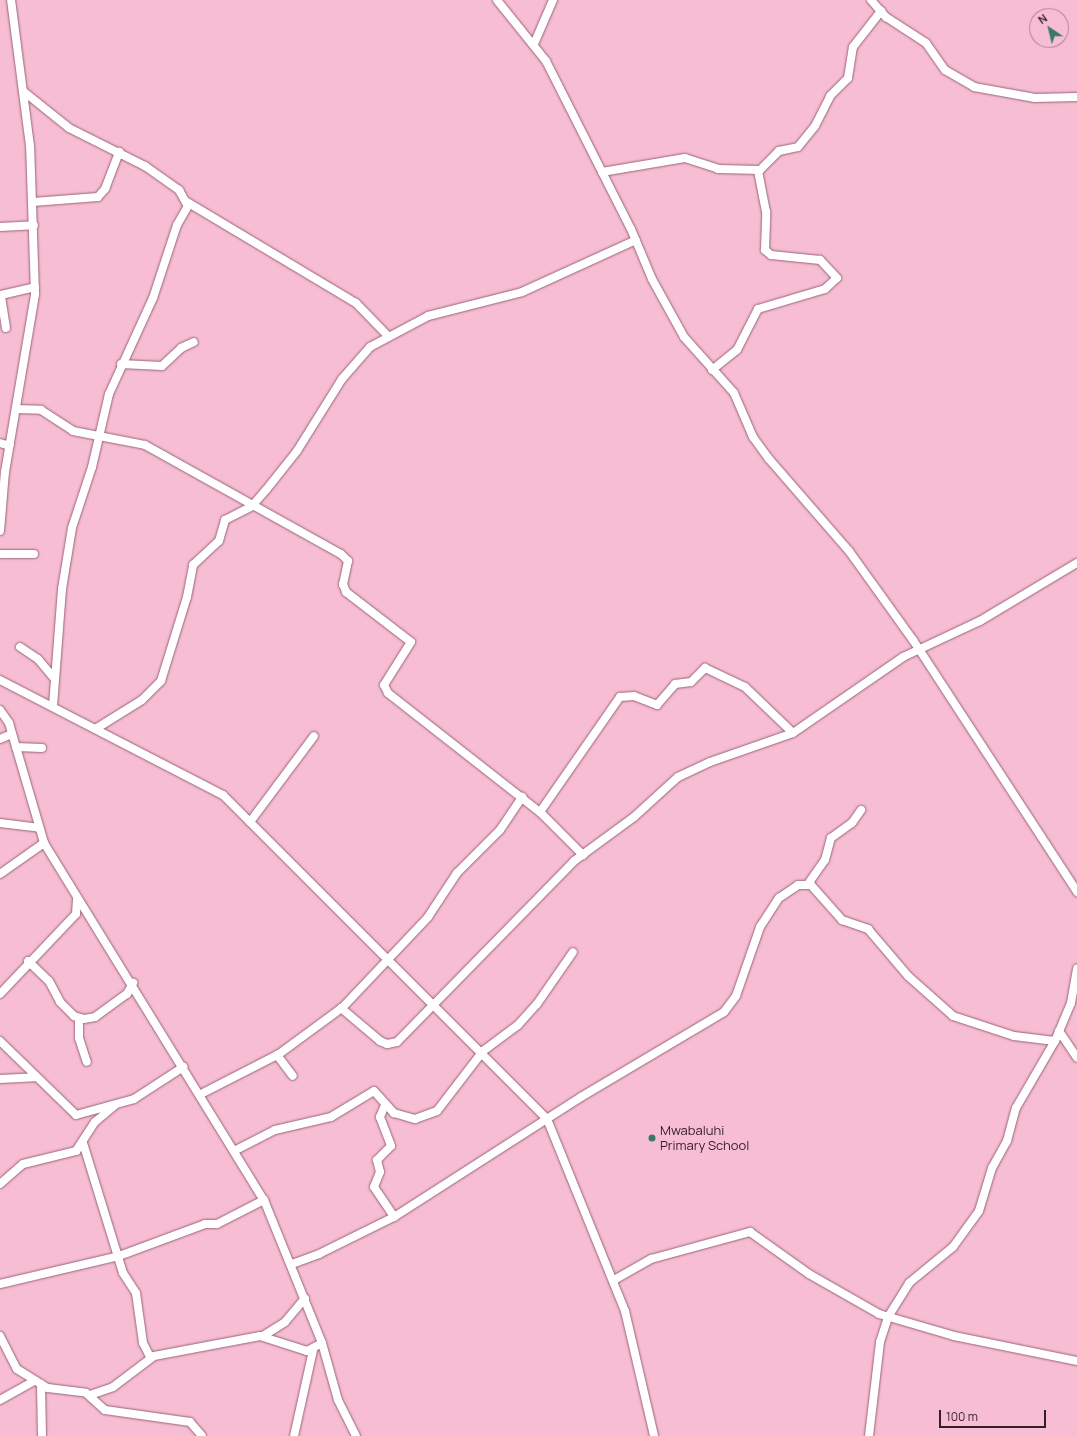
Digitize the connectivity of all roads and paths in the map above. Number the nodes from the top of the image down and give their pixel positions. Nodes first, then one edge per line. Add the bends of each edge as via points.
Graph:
1 (11, 0) edge
2 (498, 0) edge
3 (553, 0) edge
4 (871, 0) edge
5 (881, 11) junction
6 (534, 44) junction
7 (23, 91) junction
8 (1077, 97) edge
9 (119, 152) junction
10 (758, 171) junction
11 (602, 172) junction
12 (33, 202) junction
13 (187, 202) junction
14 (34, 225) junction
15 (0, 227) edge
16 (636, 240) junction
17 (35, 288) junction
18 (6, 328) dead end
19 (388, 336) junction
20 (194, 342) dead end
21 (121, 364) junction
22 (712, 370) junction
23 (16, 409) junction
24 (99, 437) junction
25 (0, 443) edge
26 (10, 446) junction
27 (2, 492) edge
28 (252, 506) junction
29 (0, 531) edge
30 (0, 554) edge
31 (34, 554) dead end
32 (1077, 564) edge
33 (20, 647) dead end
34 (918, 649) junction
35 (55, 679) junction
36 (0, 680) edge
37 (53, 706) junction
38 (0, 710) edge
39 (97, 728) junction
40 (793, 733) junction
41 (12, 734) junction
42 (314, 736) dead end
43 (0, 740) edge
44 (16, 747) junction
45 (42, 748) dead end
46 (522, 798) junction
47 (861, 810) dead end
48 (540, 812) junction
49 (250, 822) junction
50 (0, 823) edge
51 (38, 828) junction
52 (44, 842) junction
53 (584, 854) junction
54 (0, 874) edge
55 (808, 884) junction
56 (1077, 892) edge
57 (77, 898) junction
58 (76, 914) junction
59 (88, 915) junction
60 (573, 952) dead end
61 (388, 958) junction
62 (28, 961) junction
63 (1077, 969) edge
64 (133, 984) junction
65 (0, 994) edge
66 (127, 994) junction
67 (140, 997) junction
68 (436, 1005) junction
69 (341, 1008) junction
70 (79, 1018) junction
71 (1059, 1031) junction
72 (0, 1041) edge
73 (1055, 1041) junction
74 (483, 1051) junction
75 (277, 1054) junction
76 (1077, 1058) edge
77 (88, 1062) dead end
78 (183, 1067) junction
79 (293, 1076) dead end
80 (35, 1077) junction
81 (0, 1079) edge
82 (201, 1094) junction
83 (115, 1105) junction
84 (385, 1106) junction
85 (547, 1119) junction
86 (83, 1143) junction
87 (234, 1151) junction
88 (0, 1184) edge
89 (264, 1200) junction
90 (394, 1217) junction
91 (119, 1256) junction
92 (292, 1264) junction
93 (614, 1280) junction
94 (0, 1284) edge
95 (305, 1298) junction
96 (888, 1317) junction
97 (0, 1336) edge
98 (263, 1336) junction
99 (322, 1342) junction
100 (313, 1350) junction
101 (150, 1357) junction
102 (1077, 1361) edge
103 (37, 1382) junction
104 (90, 1395) junction
105 (0, 1400) edge
106 (42, 1436) edge
107 (202, 1436) edge
108 (294, 1436) edge
109 (356, 1436) edge
110 (654, 1436) edge
111 (869, 1436) edge

1 - 7 street
2 - 6 street
3 - 6 street
4 - 5 street
5 - 8 street via 926,43 952,76 974,87 1035,98
5 - 10 street via 853,47 848,78 830,96 815,126 798,147 779,151
6 - 11 street via 555,76
7 - 9 street via 69,128
7 - 12 street
9 - 12 street via 105,189 98,197
9 - 13 street via 170,184
10 - 11 street via 718,169 685,158
10 - 22 street via 766,212 765,250 771,255 820,260 837,278 825,289 758,309 737,350
11 - 16 street
12 - 14 street
13 - 19 street via 356,304
13 - 21 street via 156,290
14 - 15 street
14 - 17 street
16 - 19 street via 522,292 428,316
16 - 22 street via 670,314
17 - 18 street via 1,295
17 - 23 street
19 - 28 street via 370,347 352,366 297,451
20 - 21 street via 181,348 162,366
21 - 24 street via 108,394
22 - 34 street via 734,393 752,437 849,550
23 - 24 street via 41,410 68,429
23 - 26 street
24 - 28 street via 151,448
24 - 35 street via 70,539
25 - 26 street
26 - 27 street
27 - 29 street
28 - 39 street via 225,520 218,541 193,565 187,597 161,681 142,700
28 - 46 street via 348,561 343,584 346,592 411,642 384,686 388,693
30 - 31 street
32 - 34 street via 980,621
33 - 35 street via 38,659
34 - 40 street
34 - 56 street
35 - 37 street
36 - 37 street
37 - 39 street
38 - 41 street
39 - 49 street via 213,788
40 - 48 street via 745,687 705,668 691,682 675,684 657,704 634,696 620,697
40 - 53 street via 683,774
41 - 43 street
41 - 44 street
42 - 49 street
44 - 45 street
44 - 51 street
46 - 48 street
46 - 61 street via 500,830 458,873 428,917
47 - 55 street via 852,823 831,838 825,860
48 - 53 street
49 - 61 street
50 - 51 street
51 - 52 street
52 - 54 street
52 - 57 street
53 - 68 street via 538,902 480,954
55 - 73 street via 826,899 842,920 873,933 908,976 953,1016 1014,1036
55 - 85 street via 798,885 783,895 768,914 747,960 736,996 724,1012
57 - 58 street
57 - 59 street
58 - 59 street
58 - 62 street
59 - 64 street
60 - 74 street via 518,1025
61 - 68 street
61 - 69 street
62 - 65 street
62 - 70 street via 49,982 54,996
63 - 71 street via 1073,996
64 - 66 street
64 - 67 street
66 - 67 street
66 - 70 street via 95,1017
67 - 78 street
68 - 69 street via 397,1042 387,1044
68 - 74 street
69 - 75 street
70 - 77 street via 79,1038
71 - 73 street
71 - 76 street
72 - 80 street
73 - 96 street via 1016,1108 1007,1142 992,1168 976,1216 953,1247 909,1283
74 - 84 street via 437,1111 415,1119 394,1113
74 - 85 street
75 - 79 street
75 - 82 street
78 - 82 street
78 - 83 street via 134,1099
80 - 81 street
80 - 83 street via 73,1114
82 - 87 street
83 - 86 street via 95,1122
84 - 87 street via 374,1092 331,1117 275,1130
84 - 90 street via 380,1120 390,1146 377,1160 380,1172 374,1187
85 - 90 street
85 - 93 street
86 - 88 street via 70,1154 23,1164
86 - 91 street
87 - 89 street
89 - 91 street via 217,1224 205,1224
89 - 92 street
90 - 92 street via 319,1254
91 - 94 street
91 - 101 street via 122,1273 136,1294 143,1343
92 - 95 street
93 - 96 street via 650,1259 750,1232 826,1285
93 - 110 street via 634,1343
95 - 98 street via 285,1322
95 - 99 street
96 - 102 street via 954,1336
96 - 111 street via 880,1342
97 - 103 street via 17,1369
98 - 100 street via 303,1351
98 - 101 street
99 - 100 street
99 - 109 street via 332,1382
100 - 108 street
101 - 104 street via 113,1387
103 - 104 street via 56,1391
103 - 105 street
103 - 106 street
104 - 107 street via 106,1410 190,1422

